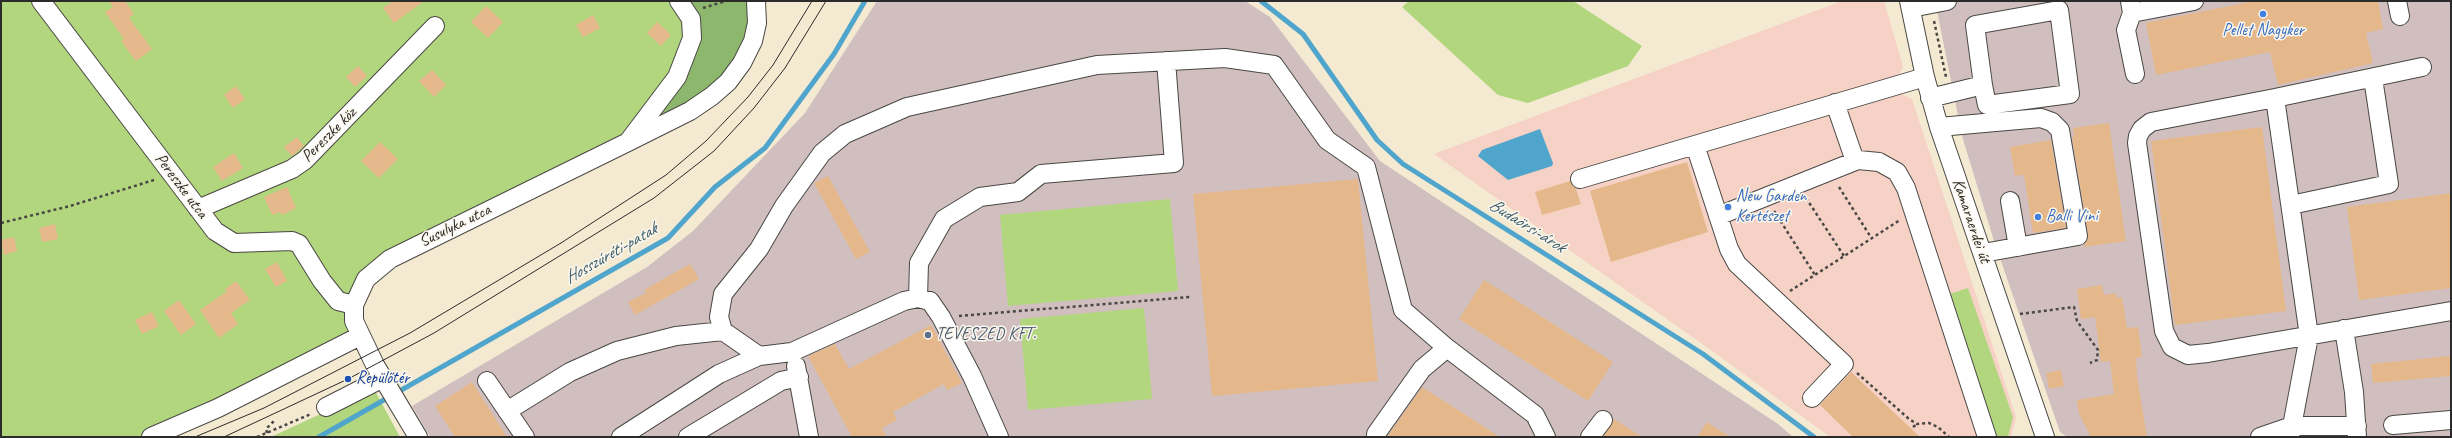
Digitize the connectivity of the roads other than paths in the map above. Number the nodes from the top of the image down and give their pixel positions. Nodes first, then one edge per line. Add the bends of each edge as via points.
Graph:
1 (41, 1) edge
2 (679, 1) edge
3 (756, 1) edge
4 (2194, 1) edge
5 (1939, 3) edge
6 (1910, 5) edge
7 (2131, 7) edge
8 (435, 26) dead end
9 (1166, 61) junction
10 (2422, 67) dead end
11 (2135, 74) dead end
12 (1925, 77) junction
13 (2373, 78) junction
14 (1983, 85) junction
15 (1930, 98) junction
16 (2275, 98) junction
17 (1835, 103) junction
18 (1939, 127) junction
19 (628, 142) junction
20 (1695, 145) junction
21 (1855, 161) junction
22 (1580, 179) dead end
23 (2010, 200) dead end
24 (2290, 205) junction
25 (198, 209) junction
26 (1718, 216) junction
27 (2018, 247) junction
28 (1983, 253) junction
29 (918, 298) junction
30 (354, 305) junction
31 (2451, 311) edge
32 (2344, 329) junction
33 (723, 331) junction
34 (360, 336) junction
35 (2310, 336) junction
36 (1447, 348) junction
37 (792, 352) junction
38 (759, 356) junction
39 (799, 377) junction
40 (383, 378) junction
41 (487, 381) dead end
42 (1812, 398) dead end
43 (326, 407) road end
44 (507, 411) junction
45 (1603, 420) dead end
46 (2451, 420) edge
47 (2393, 425) dead end
48 (2291, 432) edge
49 (2357, 432) edge
50 (151, 437) edge
51 (418, 437) edge
52 (525, 437) edge
53 (621, 437) edge
54 (688, 437) edge
55 (809, 437) edge
56 (999, 437) edge
57 (1376, 437) edge
58 (1546, 437) edge
59 (1590, 437) edge
60 (1987, 437) edge
61 (2045, 437) edge
62 (2260, 437) edge

1 - 25 street, Pereszke utca
2 - 19 street via 691,19 692,38 677,77
3 - 19 street, Susulyka utca via 757,23 753,41 742,63 728,82 690,111
4 - 7 street
5 - 6 street
6 - 12 street, Kamaraerdei út
7 - 11 street via 2126,30
8 - 25 street, Pereszke köz via 305,160 292,169
9 - 29 street via 1174,163 1041,174 1018,192 980,196 944,219 919,263
9 - 33 street via 1097,65 907,107 845,134 822,153 784,206 759,249 723,294 719,317
9 - 36 street via 1225,58 1274,65 1327,140 1366,167 1403,310
10 - 13 street
12 - 15 street, Kamaraerdei út
12 - 17 street
13 - 16 street
13 - 24 street via 2389,184
14 - 14 street via 1987,105 2070,94 2059,10 1975,25
14 - 15 street
15 - 18 street, Kamaraerdei út
16 - 24 street
16 - 35 street via 2151,122 2142,129 2137,143 2164,332 2172,347 2188,355 2208,354
17 - 20 street
17 - 21 street
18 - 27 street via 2041,118 2052,122 2060,130 2078,236
18 - 28 street, Kamaraerdei út
19 - 30 street, Susulyka utca via 390,258 366,279
20 - 22 street
20 - 26 street
21 - 26 street
21 - 60 street via 1879,162 1897,172 1906,188
23 - 27 street
24 - 35 street
25 - 30 street, Pereszke utca via 215,231 234,243 292,241 299,244 338,301
26 - 42 street via 1737,264 1844,364
27 - 28 street
28 - 61 street, Kamaraerdei út
29 - 37 street via 904,301
29 - 56 street via 930,301 941,318 972,376
30 - 34 street, Susulyka utca via 354,321
31 - 32 street
32 - 35 street
32 - 49 street
33 - 38 street
33 - 44 street via 676,336 618,351 570,372
34 - 40 street, Susulyka utca
34 - 50 street via 218,408
35 - 48 street
36 - 57 street via 1422,369
36 - 58 street via 1535,415
37 - 38 street
37 - 39 street
38 - 53 street via 719,374
39 - 54 street via 781,381
39 - 55 street
40 - 43 street
40 - 51 street, Susulyka utca
41 - 44 street
44 - 52 street
45 - 59 street
46 - 47 street
48 - 49 street
48 - 62 street

